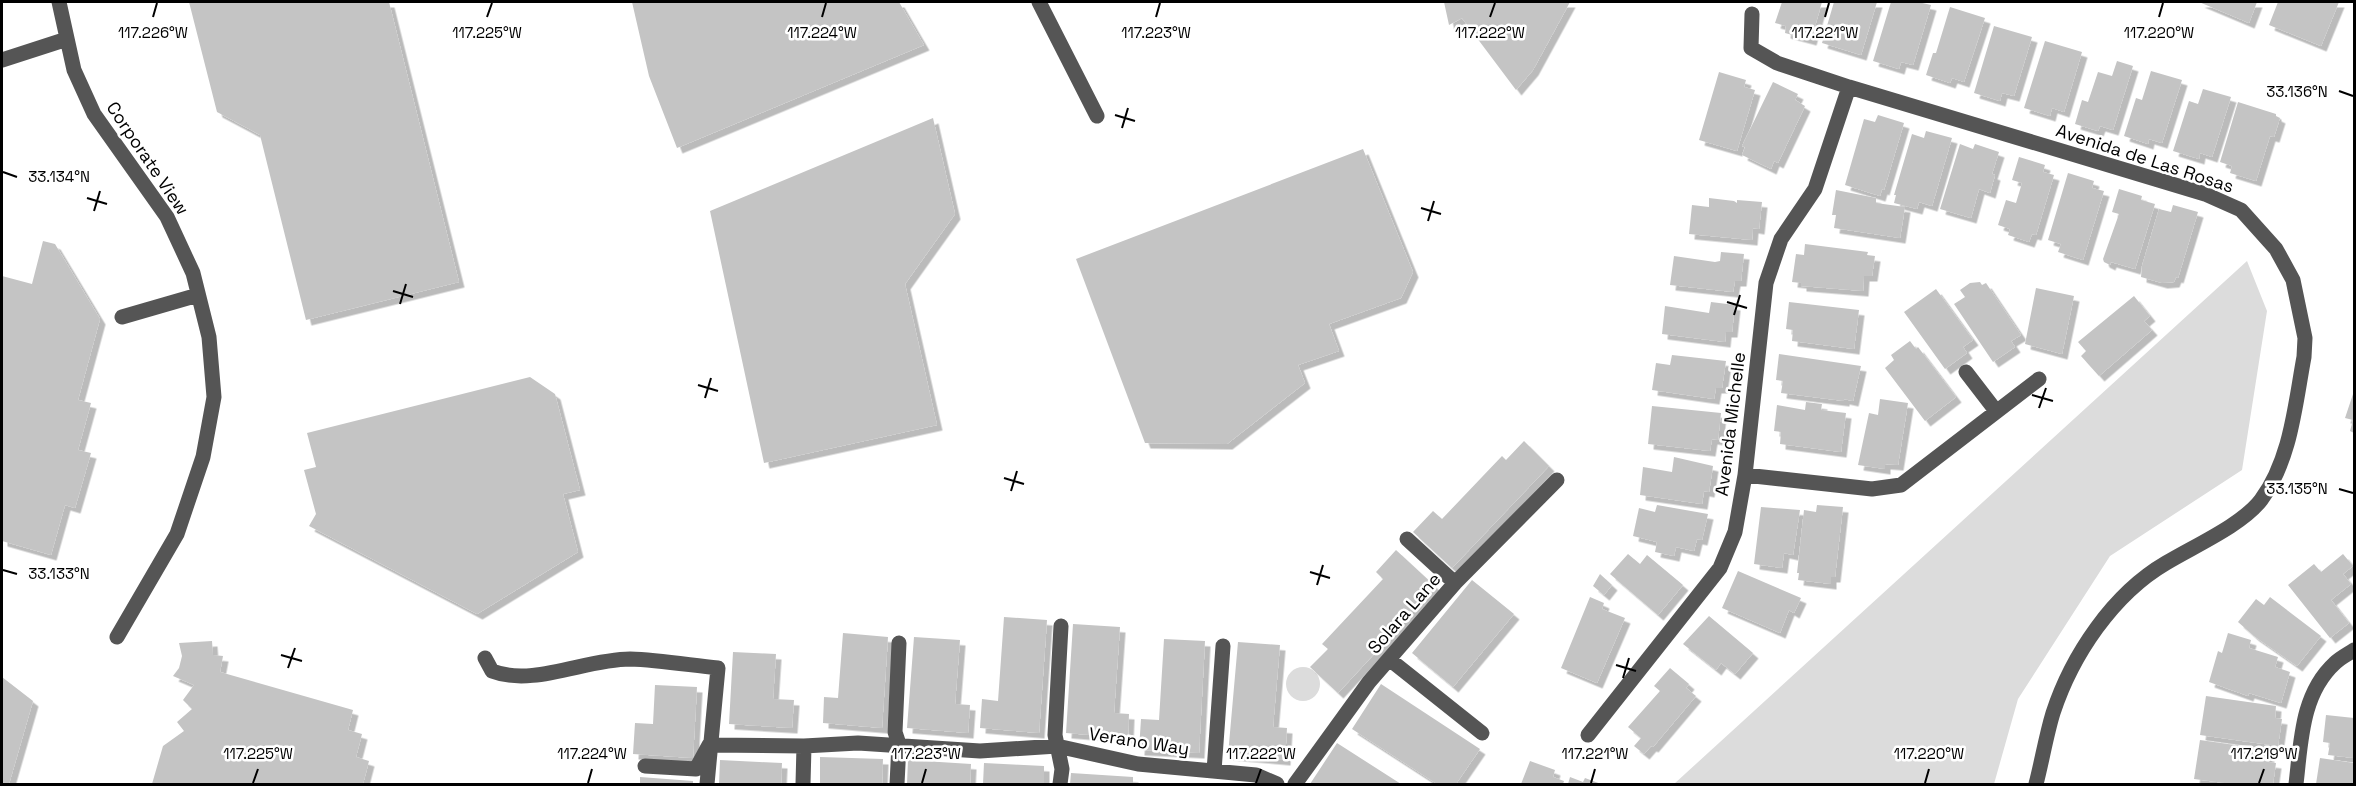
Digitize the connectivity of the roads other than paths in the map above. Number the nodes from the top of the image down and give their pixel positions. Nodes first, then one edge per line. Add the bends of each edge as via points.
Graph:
1 (59, 2) edge
2 (1039, 2) edge
3 (1752, 14) dead end
4 (67, 39) junction
5 (2, 60) edge
6 (1849, 87) junction
7 (1097, 116) dead end
8 (198, 295) junction
9 (122, 317) dead end
10 (1966, 372) dead end
11 (2039, 379) dead end
12 (1996, 411) junction
13 (1745, 475) junction
14 (1557, 480) dead end
15 (1407, 539) dead end
16 (1455, 584) junction
17 (1061, 626) dead end
18 (117, 637) dead end
19 (899, 643) dead end
20 (1223, 646) dead end
21 (2355, 650) edge
22 (485, 658) dead end
23 (1389, 659) junction
24 (1482, 733) dead end
25 (1588, 735) dead end
26 (899, 744) junction
27 (710, 745) junction
28 (804, 746) junction
29 (1057, 746) junction
30 (645, 766) dead end
31 (1214, 771) junction
32 (707, 784) edge
33 (803, 784) edge
34 (897, 784) edge
35 (1060, 784) edge
36 (1277, 784) edge
37 (1295, 784) edge
38 (2037, 784) edge
39 (2296, 784) edge

1 - 4 street, Corporate View
2 - 7 street
3 - 6 street, Avenida de Las Rosas via 1751,48 1777,63
4 - 5 street
4 - 8 street, Corporate View via 74,70 94,114 167,217 193,273
6 - 13 street, Avenida Michelle via 1815,189 1781,239 1766,283
6 - 38 street, Avenida de Las Rosas via 2205,194 2241,210 2276,249 2293,280 2305,338 2304,357 2282,466 2260,501 2231,525 2164,564 2127,592 2096,631 2068,677 2053,714
8 - 9 street
8 - 18 street, Corporate View via 209,337 214,398 203,457 177,534
10 - 12 street
11 - 12 street
12 - 13 street via 1901,485 1872,489
13 - 25 street, Avenida Michelle via 1735,532 1720,568
14 - 16 street, Solara Lane
15 - 16 street
16 - 23 street, Solara Lane
17 - 29 street
19 - 26 street via 895,732
20 - 31 street, Verano Way
21 - 39 street via 2335,663 2316,688 2305,715
22 - 27 street via 492,671 503,675 527,676 630,659 718,668
23 - 24 street
23 - 37 street, Solara Lane
26 - 28 street, Verano Way
26 - 29 street, Verano Way via 980,751
26 - 34 street
27 - 28 street, Verano Way
27 - 30 street via 696,769
27 - 32 street
28 - 33 street
29 - 31 street, Verano Way via 1138,764
29 - 35 street via 1062,769
31 - 36 street, Verano Way via 1256,775

